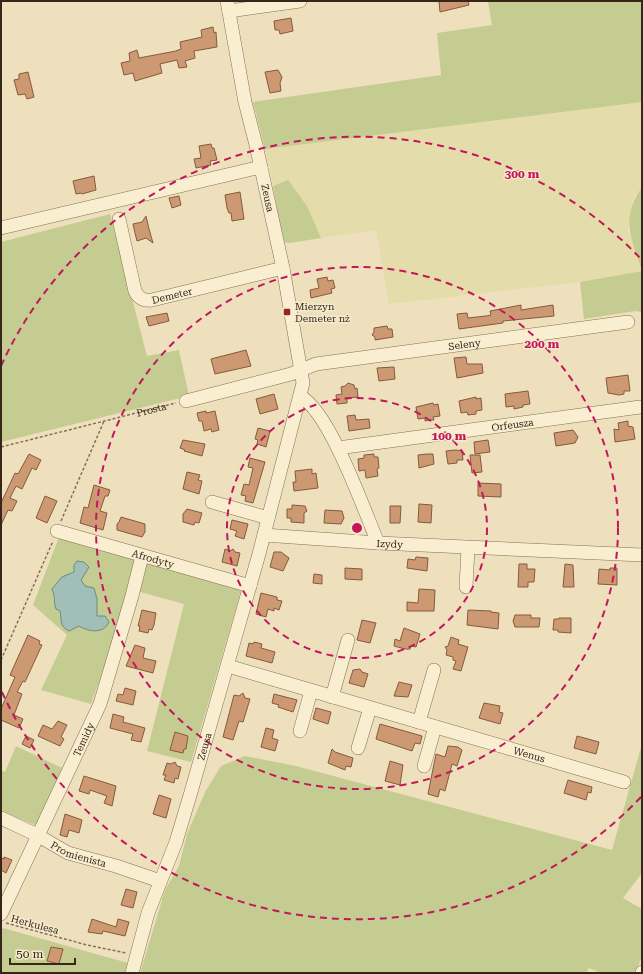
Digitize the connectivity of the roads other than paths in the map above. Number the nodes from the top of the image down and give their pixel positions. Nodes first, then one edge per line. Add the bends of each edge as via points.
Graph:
1 (300, 1) edge
2 (228, 6) edge
3 (261, 167) junction
4 (119, 219) dead end
5 (1, 228) edge
6 (283, 268) junction
7 (628, 322) dead end
8 (302, 370) junction
9 (300, 396) junction
10 (186, 401) road end
11 (640, 407) dead end
12 (338, 448) junction
13 (212, 502) dead end
14 (268, 518) junction
15 (57, 531) dead end
16 (264, 535) junction
17 (378, 543) junction
18 (468, 548) junction
19 (142, 556) junction
20 (642, 556) edge
21 (250, 586) junction
22 (466, 587) dead end
23 (348, 640) dead end
24 (228, 666) junction
25 (434, 670) dead end
26 (311, 691) junction
27 (332, 697) junction
28 (370, 708) junction
29 (419, 722) junction
30 (435, 727) junction
31 (300, 732) dead end
32 (358, 748) dead end
33 (424, 766) dead end
34 (624, 782) dead end
35 (1, 818) edge
36 (37, 835) junction
37 (160, 881) junction
38 (1, 914) edge
39 (132, 973) edge

1 - 2 street
2 - 3 street, Zeusa via 245,102
3 - 5 street
3 - 6 street, Zeusa
4 - 6 street, Demeter via 135,291 143,300 152,300
6 - 8 street, Zeusa
7 - 8 street, Seleny via 316,364
8 - 9 street, Zeusa
8 - 10 street
9 - 12 street via 314,409
9 - 14 street, Zeusa
11 - 12 street, Orfeusza
12 - 17 street
13 - 14 street
14 - 16 street, Zeusa
15 - 19 street, Afrodyty
16 - 17 street, Izydy
16 - 21 street, Zeusa
17 - 18 street, Izydy
18 - 20 street, Izydy
18 - 22 street
19 - 21 street, Afrodyty
19 - 36 street, Temidy via 100,704
21 - 24 street, Zeusa
23 - 27 street
24 - 26 street, Wenus
24 - 37 street, Zeusa via 184,818
25 - 29 street
26 - 27 street, Wenus
26 - 31 street
27 - 28 street, Wenus
28 - 29 street, Wenus
28 - 32 street
29 - 30 street, Wenus
30 - 33 street
30 - 34 street, Wenus
35 - 36 street, Promienista
36 - 37 street, Promienista via 68,854
36 - 38 street, Temidy
37 - 39 street, Zeusa via 148,913

